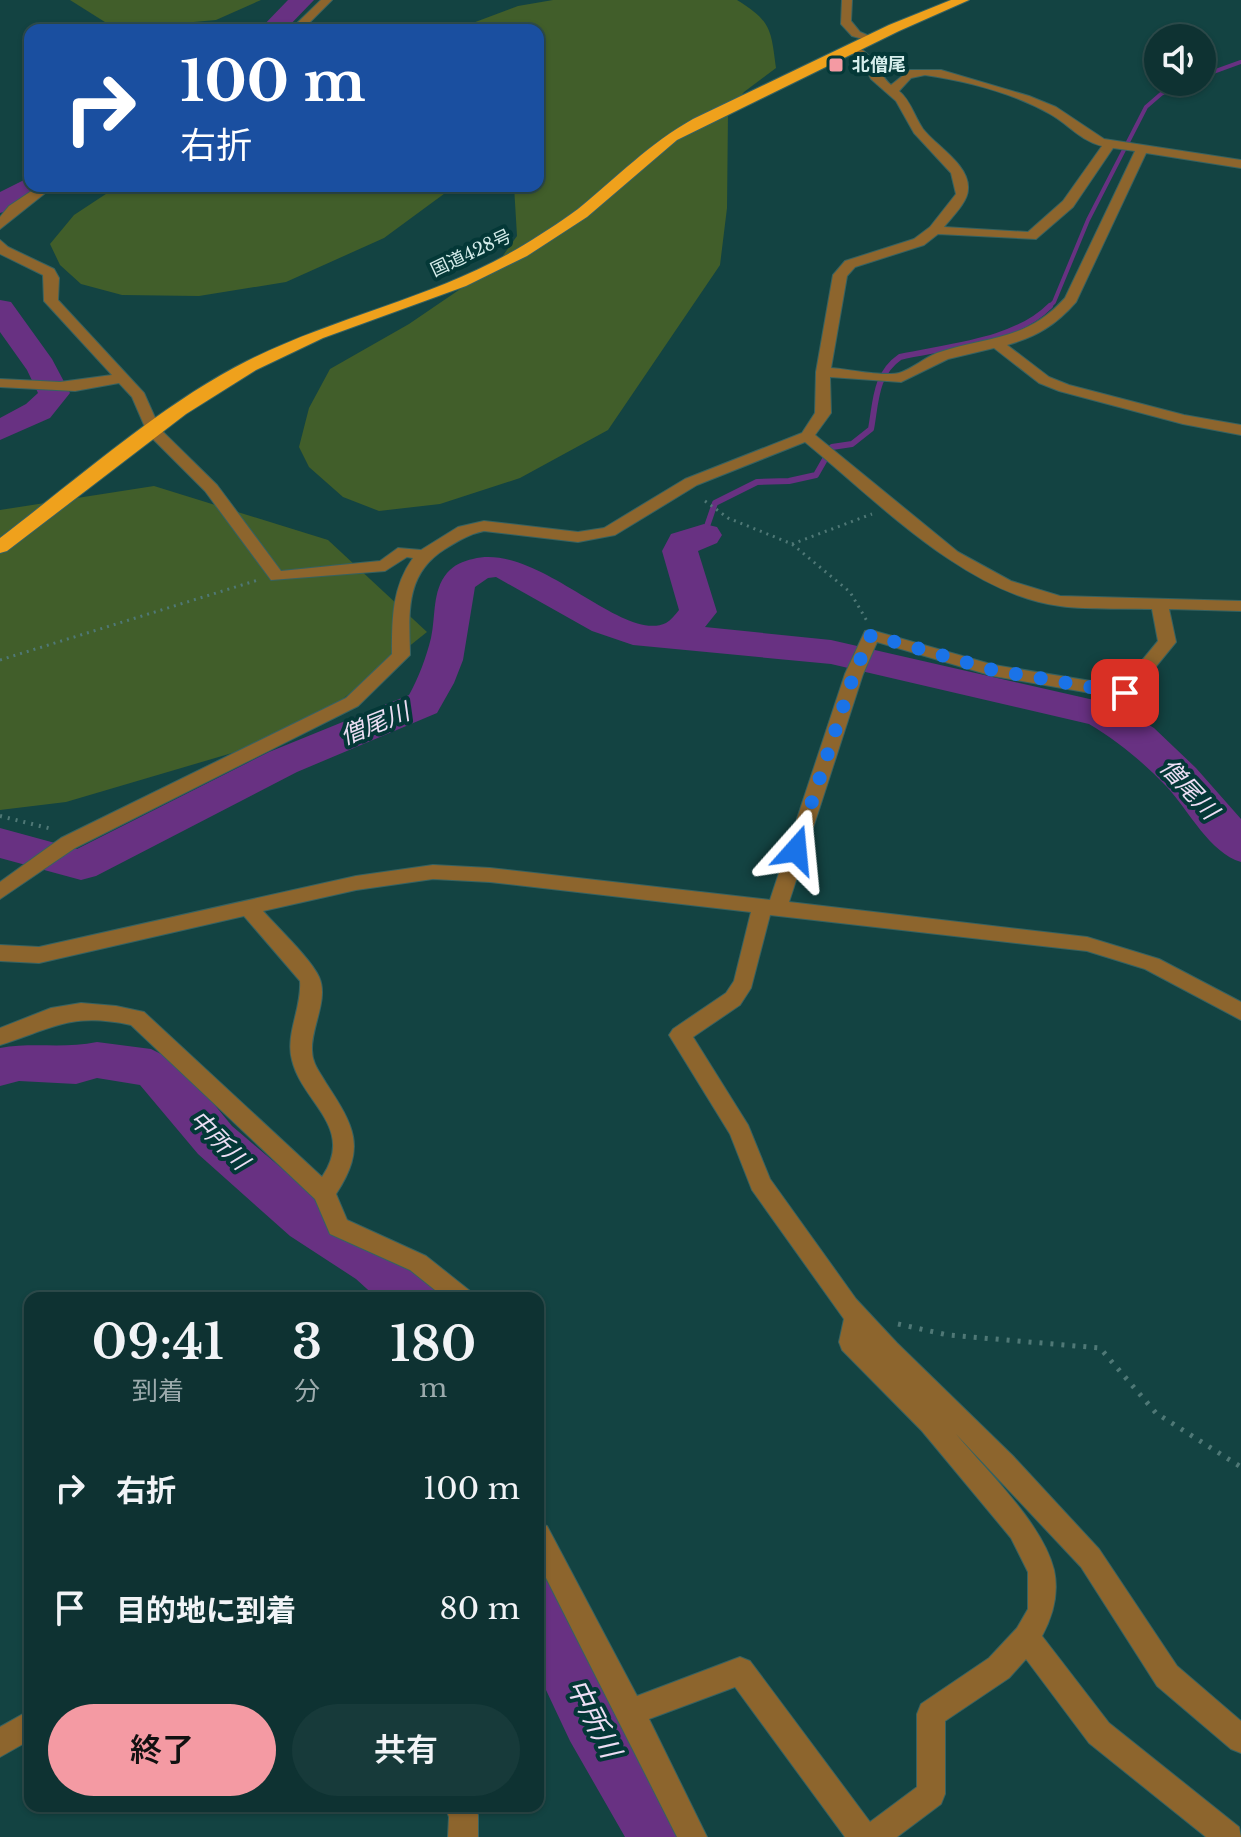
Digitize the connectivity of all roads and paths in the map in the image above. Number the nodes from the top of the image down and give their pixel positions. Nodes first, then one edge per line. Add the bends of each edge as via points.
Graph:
1 (327, 0) edge
2 (847, 0) edge
3 (962, 0) edge
4 (302, 24) edge
5 (870, 40) junction
6 (853, 49) junction
7 (891, 93) junction
8 (1110, 144) junction
9 (1142, 149) junction
10 (1241, 164) edge
11 (39, 192) edge
12 (0, 225) edge
13 (935, 230) junction
14 (0, 244) edge
15 (997, 344) junction
16 (823, 372) junction
17 (119, 378) junction
18 (0, 383) edge
19 (1241, 430) edge
20 (153, 431) junction
21 (807, 436) junction
22 (705, 501) dead end
23 (893, 507) junction
24 (792, 544) junction
25 (0, 547) edge
26 (423, 556) junction
27 (277, 576) junction
28 (1159, 604) junction
29 (1241, 606) edge
30 (871, 635) junction
31 (0, 660) edge
32 (0, 816) edge
33 (68, 843) junction
34 (0, 892) edge
35 (248, 907) junction
36 (769, 908) junction
37 (0, 953) edge
38 (1241, 1012) edge
39 (0, 1037) edge
40 (324, 1193) junction
41 (454, 1292) edge
42 (857, 1316) junction
43 (1241, 1467) edge
44 (544, 1547) edge
45 (1027, 1638) junction
46 (630, 1712) junction
47 (24, 1728) edge
48 (1241, 1739) edge
49 (0, 1743) edge
50 (462, 1812) edge
51 (463, 1837) edge
52 (692, 1837) edge
53 (863, 1837) edge
54 (873, 1837) edge
55 (1229, 1837) edge

1 - 4 street
2 - 5 street via 845,22
3 - 5 highway, 国道428号
5 - 6 highway, 国道428号
6 - 7 street via 867,59
6 - 20 highway, 国道428号 via 672,137 607,195 521,253 460,283 284,349
7 - 8 street via 914,72 941,73 1051,109 1094,143
7 - 13 street via 901,99 918,130 962,184 962,194
8 - 9 street
8 - 13 street via 1068,204 1031,236
9 - 10 street
9 - 15 street via 1062,314 1046,327
11 - 12 street
13 - 16 street via 919,242 850,264 840,275
14 - 17 street via 49,272 51,301
15 - 16 street via 936,358 901,378
15 - 19 street via 1044,380 1064,388
16 - 21 street via 823,413
17 - 18 street via 92,387
17 - 20 street via 139,396
20 - 25 highway, 国道428号
20 - 27 street via 211,488
21 - 23 street
21 - 26 street via 691,482 609,532 578,537 484,526 464,530
22 - 24 path via 728,518
23 - 24 path
23 - 28 street via 952,555 1005,585 1059,601
24 - 30 path via 850,592
26 - 27 street via 404,551 385,566
26 - 33 street via 408,577 401,655 352,702
27 - 31 path
28 - 29 street
28 - 30 street via 1167,642 1125,693 993,670
30 - 36 street
32 - 33 path via 41,825
33 - 34 street
35 - 36 street via 433,872
35 - 37 street via 39,955
35 - 40 street via 310,979 302,1061 343,1130 345,1151 338,1174
36 - 38 street via 1087,944 1152,964
36 - 42 street via 733,999 680,1035 740,1131 760,1183
39 - 40 street via 56,1013 101,1009 137,1018
40 - 41 street via 338,1227 418,1263
42 - 43 path via 948,1335 1100,1348 1156,1413
42 - 45 street via 851,1342 931,1423 1020,1529 1041,1571 1041,1611
42 - 48 street via 1090,1558 1167,1676
44 - 46 street
45 - 54 street via 999,1668 931,1714 931,1794
45 - 55 street via 1099,1733
46 - 52 street
46 - 53 street via 740,1671
47 - 49 street
50 - 51 street

